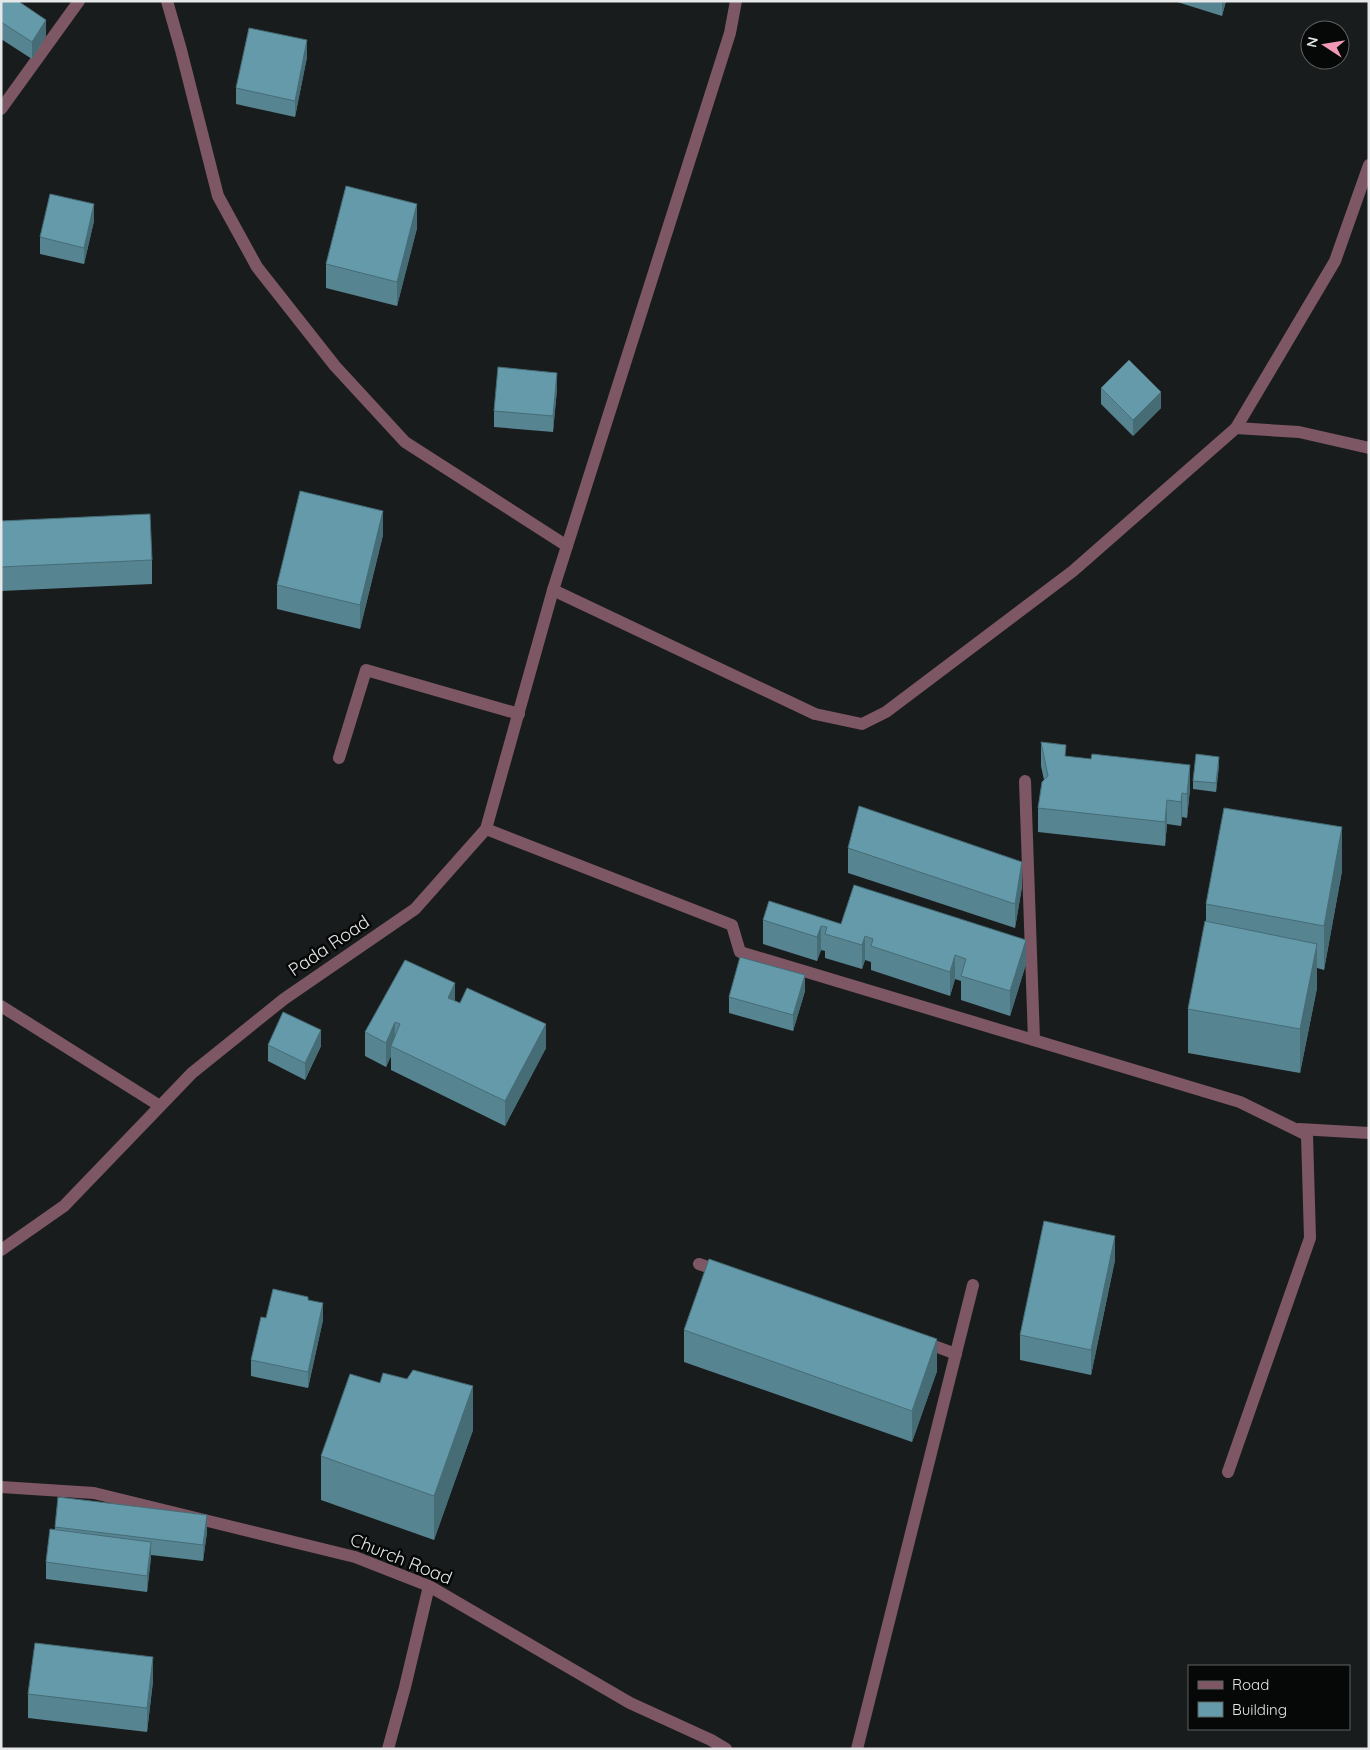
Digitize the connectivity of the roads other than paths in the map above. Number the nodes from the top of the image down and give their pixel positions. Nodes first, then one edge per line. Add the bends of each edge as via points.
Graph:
1 (79, 1) edge
2 (167, 1) edge
3 (736, 1) edge
4 (1, 109) edge
5 (1369, 165) edge
6 (1236, 428) junction
7 (1369, 448) edge
8 (567, 546) junction
9 (553, 590) junction
10 (519, 714) junction
11 (339, 758) dead end
12 (1025, 781) dead end
13 (486, 829) junction
14 (1, 1006) edge
15 (1034, 1040) junction
16 (160, 1106) junction
17 (1295, 1129) junction
18 (1369, 1133) edge
19 (1, 1250) edge
20 (699, 1264) dead end
21 (736, 1276) edge
22 (973, 1284) dead end
23 (910, 1338) edge
24 (956, 1354) junction
25 (1228, 1472) dead end
26 (1, 1487) edge
27 (429, 1586) junction
28 (388, 1749) edge
29 (726, 1749) edge
30 (857, 1749) edge

1 - 4 street
2 - 8 street via 218,196 257,267 335,366 405,442
3 - 8 street, Pada Road via 730,33
5 - 6 street via 1335,261
6 - 7 street via 1299,432
6 - 9 street via 1073,571 886,712 862,724 815,714
8 - 9 street, Pada Road
9 - 10 street, Pada Road
10 - 11 street via 366,670
10 - 13 street, Pada Road
12 - 15 street
13 - 15 street via 732,925 740,952
13 - 16 street, Pada Road via 416,909 284,998 192,1072
14 - 16 street
15 - 17 street via 1240,1102
16 - 19 street, Pada Road via 64,1206
17 - 18 street
17 - 25 street via 1307,1135 1310,1238
20 - 21 street
22 - 24 street
23 - 24 street
24 - 30 street
26 - 27 street, Church Road via 94,1493 355,1556
27 - 28 street
27 - 29 street, Church Road via 630,1703

